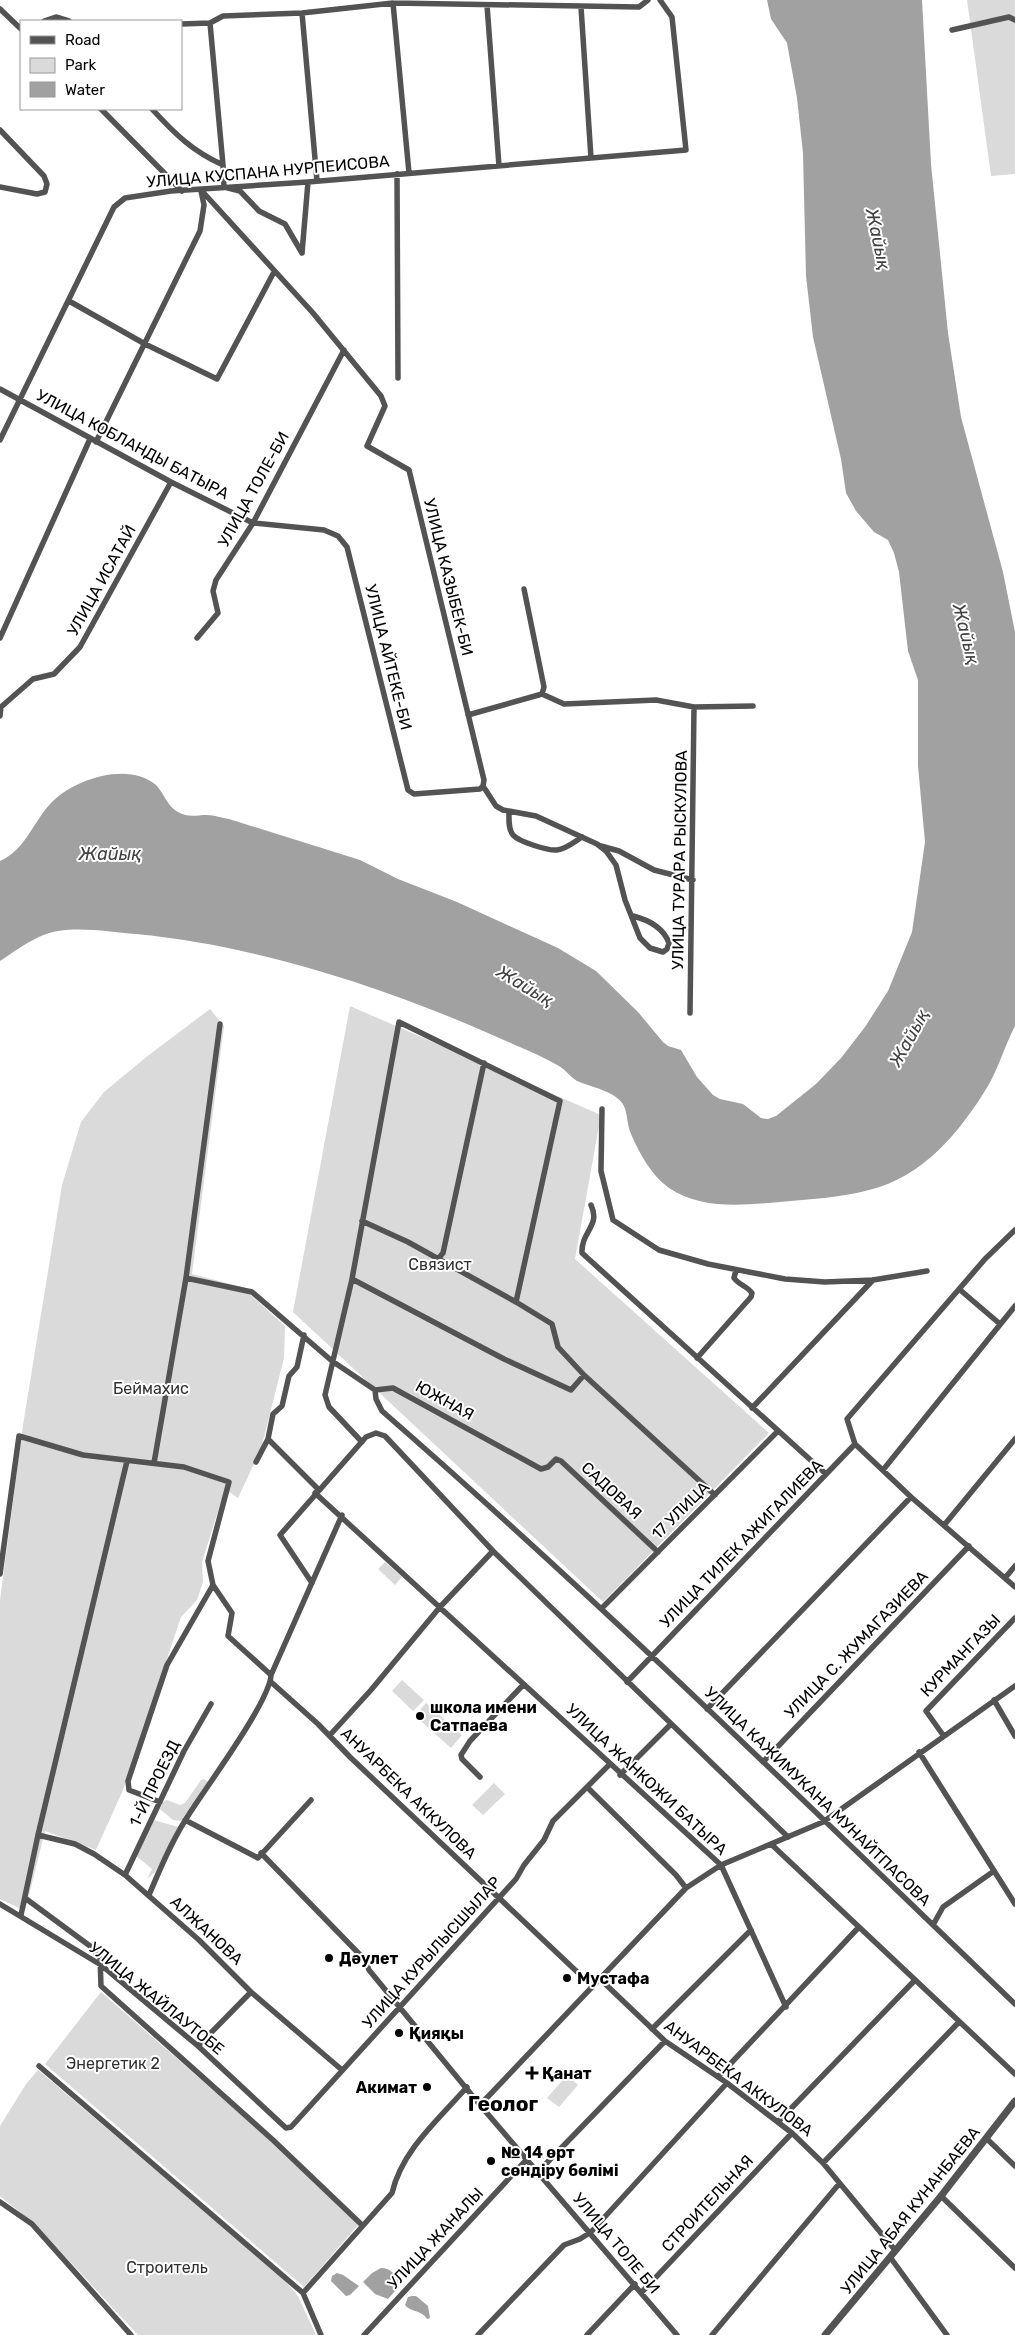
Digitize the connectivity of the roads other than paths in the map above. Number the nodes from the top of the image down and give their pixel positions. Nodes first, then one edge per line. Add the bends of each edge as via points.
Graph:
1 (648, 0) edge
2 (660, 0) edge
3 (392, 3) junction
4 (487, 5) junction
5 (581, 7) junction
6 (0, 9) edge
7 (302, 13) junction
8 (47, 20) edge
9 (66, 20) edge
10 (1015, 20) edge
11 (210, 23) junction
12 (182, 24) edge
13 (20, 27) edge
14 (952, 30) dead end
15 (102, 110) edge
16 (153, 110) edge
17 (0, 130) edge
18 (591, 158) junction
19 (222, 165) junction
20 (499, 166) junction
21 (409, 173) junction
22 (397, 174) junction
23 (317, 181) junction
24 (308, 182) junction
25 (0, 187) edge
26 (224, 187) junction
27 (182, 190) junction
28 (201, 190) junction
29 (274, 272) junction
30 (68, 301) junction
31 (145, 344) junction
32 (344, 350) junction
33 (398, 378) dead end
34 (0, 389) edge
35 (21, 399) junction
36 (0, 440) edge
37 (94, 441) junction
38 (171, 482) junction
39 (253, 523) junction
40 (524, 589) dead end
41 (0, 638) edge
42 (197, 638) dead end
43 (542, 694) junction
44 (0, 706) edge
45 (753, 706) dead end
46 (694, 707) junction
47 (468, 715) junction
48 (0, 716) edge
49 (483, 783) junction
50 (509, 812) junction
51 (582, 837) junction
52 (597, 844) junction
53 (693, 880) junction
54 (633, 916) junction
55 (690, 1013) dead end
56 (220, 1024) dead end
57 (484, 1063) junction
58 (602, 1109) dead end
59 (591, 1205) dead end
60 (362, 1221) junction
61 (1015, 1230) edge
62 (438, 1259) junction
63 (736, 1270) junction
64 (927, 1271) dead end
65 (186, 1278) junction
66 (352, 1279) junction
67 (873, 1280) junction
68 (959, 1289) junction
69 (516, 1302) junction
70 (1015, 1306) edge
71 (1000, 1324) junction
72 (304, 1335) junction
73 (697, 1358) junction
74 (332, 1361) junction
75 (584, 1375) junction
76 (375, 1390) junction
77 (752, 1408) junction
78 (778, 1431) junction
79 (268, 1439) junction
80 (1015, 1439) edge
81 (364, 1440) junction
82 (856, 1444) junction
83 (127, 1461) junction
84 (256, 1462) dead end
85 (154, 1463) junction
86 (545, 1468) joint
87 (883, 1470) junction
88 (826, 1474) junction
89 (317, 1491) junction
90 (715, 1495) junction
91 (911, 1497) junction
92 (342, 1515) junction
93 (945, 1524) junction
94 (969, 1546) junction
95 (493, 1551) junction
96 (658, 1552) junction
97 (1015, 1566) edge
98 (0, 1574) edge
99 (1005, 1578) junction
100 (312, 1583) junction
101 (214, 1585) junction
102 (1015, 1587) edge
103 (440, 1607) junction
104 (602, 1608) junction
105 (1015, 1618) edge
106 (652, 1654) junction
107 (271, 1675) junction
108 (271, 1682) junction
109 (627, 1682) junction
110 (523, 1684) junction
111 (1015, 1686) edge
112 (994, 1700) junction
113 (210, 1704) dead end
114 (707, 1709) junction
115 (670, 1725) junction
116 (330, 1735) junction
117 (943, 1735) junction
118 (1015, 1736) edge
119 (920, 1752) junction
120 (763, 1762) junction
121 (609, 1764) junction
122 (620, 1775) junction
123 (480, 1777) dead end
124 (588, 1788) junction
125 (311, 1800) dead end
126 (160, 1802) junction
127 (185, 1820) junction
128 (826, 1820) junction
129 (38, 1835) junction
130 (788, 1837) junction
131 (772, 1844) junction
132 (262, 1853) junction
133 (721, 1865) junction
134 (994, 1871) junction
135 (125, 1875) junction
136 (686, 1888) junction
137 (149, 1895) junction
138 (499, 1897) junction
139 (25, 1898) junction
140 (0, 1904) edge
141 (1015, 1904) edge
142 (21, 1915) junction
143 (933, 1925) junction
144 (859, 1927) junction
145 (751, 1930) junction
146 (100, 1965) junction
147 (599, 1978) junction
148 (915, 1980) junction
149 (592, 1986) junction
150 (252, 1992) junction
151 (1015, 2004) edge
152 (400, 2007) junction
153 (786, 2007) junction
154 (960, 2022) junction
155 (652, 2029) junction
156 (664, 2041) junction
157 (198, 2046) junction
158 (39, 2066) dead end
159 (342, 2070) junction
160 (1015, 2074) edge
161 (718, 2077) junction
162 (727, 2083) junction
163 (467, 2087) junction
164 (1015, 2101) edge
165 (480, 2105) junction
166 (778, 2122) junction
167 (286, 2128) joint
168 (792, 2133) junction
169 (986, 2138) junction
170 (527, 2159) junction
171 (823, 2163) junction
172 (1015, 2166) edge
173 (538, 2172) junction
174 (840, 2184) junction
175 (941, 2196) junction
176 (0, 2202) edge
177 (362, 2225) junction
178 (591, 2232) junction
179 (895, 2250) junction
180 (890, 2256) junction
181 (1015, 2268) edge
182 (635, 2284) junction
183 (304, 2293) junction
184 (641, 2293) junction
185 (131, 2335) edge
186 (322, 2335) edge
187 (364, 2335) edge
188 (478, 2335) edge
189 (587, 2335) edge
190 (677, 2335) edge
191 (712, 2335) edge
192 (825, 2335) edge
193 (947, 2335) edge

1 - 5 street via 639,7
2 - 18 street, УЛИЦА КУСПАНА НУРПЕИСОВА via 672,17 686,150
3 - 4 street
3 - 7 street
3 - 21 street
4 - 5 street
4 - 20 street
5 - 18 street
6 - 13 street
7 - 11 street via 222,16
7 - 23 street
8 - 9 street via 56,17
10 - 14 street via 1009,18
11 - 12 street
11 - 19 street
15 - 27 street
16 - 19 street via 198,154
17 - 25 street via 44,176 47,184 45,192 38,194
18 - 20 street, УЛИЦА КУСПАНА НУРПЕИСОВА
19 - 26 street
20 - 21 street, УЛИЦА КУСПАНА НУРПЕИСОВА
21 - 22 street, УЛИЦА КУСПАНА НУРПЕИСОВА
22 - 23 street, УЛИЦА КУСПАНА НУРПЕИСОВА
22 - 33 street
23 - 24 street, УЛИЦА КУСПАНА НУРПЕИСОВА
24 - 26 street, УЛИЦА КУСПАНА НУРПЕИСОВА
24 - 26 street via 302,254 285,224 259,211 240,191
26 - 28 street, УЛИЦА КУСПАНА НУРПЕИСОВА
27 - 28 street, УЛИЦА КУСПАНА НУРПЕИСОВА
27 - 30 street, УЛИЦА КУСПАНА НУРПЕИСОВА via 125,198 114,207
28 - 29 street
28 - 31 street via 204,205 200,231
29 - 31 street via 217,379
29 - 32 street
30 - 31 street
30 - 35 street, УЛИЦА КУСПАНА НУРПЕИСОВА
31 - 37 street
32 - 39 street, УЛИЦА ТОЛЕ-БИ
32 - 47 street, УЛИЦА КАЗЫБЕК-БИ via 381,396 385,406 367,446 409,470
34 - 35 street, УЛИЦА КОБЛАНДЫ БАТЫРА
35 - 36 street, УЛИЦА КУСПАНА НУРПЕИСОВА
35 - 37 street, УЛИЦА КОБЛАНДЫ БАТЫРА
37 - 38 street, УЛИЦА КОБЛАНДЫ БАТЫРА
37 - 41 street
38 - 39 street, УЛИЦА КОБЛАНДЫ БАТЫРА
38 - 44 street, УЛИЦА ИСАТАЙ via 80,647 54,674 33,679
39 - 42 street, УЛИЦА ТОЛЕ-БИ via 216,580 213,591 218,613
39 - 49 street, УЛИЦА АЙТЕКЕ-БИ via 324,530 338,536 347,547 410,793 480,789
40 - 43 street via 544,687
43 - 46 street via 564,704 656,700
43 - 47 street
44 - 48 street, УЛИЦА ИСАТАЙ
45 - 46 street
46 - 53 street, УЛИЦА ТУРАРА РЫСКУЛОВА
47 - 49 street, УЛИЦА КАЗЫБЕК-БИ
49 - 50 street via 496,806
50 - 51 street via 536,816
50 - 51 street via 512,834 520,840 556,850
51 - 52 street
52 - 53 street via 654,870
52 - 54 street via 616,865 625,900
53 - 55 street, УЛИЦА ТУРАРА РЫСКУЛОВА
54 - 54 street via 660,928 669,943 667,949 662,952 650,948 640,938
56 - 65 street
57 - 60 street via 399,1022
57 - 62 street via 443,1253
57 - 69 street via 560,1101
58 - 63 street via 601,1171 613,1220 659,1250
59 - 73 street via 593,1223 582,1242 582,1253
60 - 62 street
60 - 66 street
61 - 68 street
62 - 69 street
63 - 67 street via 825,1282
63 - 73 street via 734,1278 752,1292 751,1297
64 - 67 street
65 - 72 street via 252,1292
65 - 85 street
66 - 74 street
66 - 75 street via 504,1359 571,1390
67 - 77 street
68 - 71 street
68 - 82 street via 847,1419
69 - 75 street via 552,1324 558,1347
70 - 71 street
71 - 87 street
72 - 74 street
72 - 79 street via 297,1367 289,1376 282,1406 273,1414
73 - 77 street
74 - 76 street
74 - 81 street via 324,1395 326,1402
75 - 90 street
76 - 86 street, ЮЖНАЯ via 394,1388
76 - 104 street, УЛИЦА КАЖИМУКАНА МУНАЙТПАСОВА via 382,1411
77 - 78 street
78 - 88 street
78 - 90 street, 17 УЛИЦА
79 - 84 street
79 - 89 street, УЛИЦА ЖАНКОЖИ БАТЫРА
80 - 93 street
81 - 89 street
81 - 95 street via 376,1433 385,1436
82 - 87 street
82 - 88 street, УЛИЦА ТИЛЕК АЖИГАЛИЕВА
83 - 85 street
83 - 98 street via 83,1455 19,1436
83 - 129 street
85 - 101 street via 184,1467 229,1482 208,1561
86 - 96 street, САДОВАЯ via 556,1459 561,1462
87 - 91 street
88 - 106 street, УЛИЦА ТИЛЕК АЖИГАЛИЕВА
89 - 92 street, УЛИЦА ЖАНКОЖИ БАТЫРА
89 - 100 street via 280,1535
90 - 96 street, 17 УЛИЦА
91 - 93 street
91 - 114 street
92 - 100 street
92 - 103 street, УЛИЦА ЖАНКОЖИ БАТЫРА
93 - 94 street
94 - 99 street
94 - 120 street, УЛИЦА С. ЖУМАГАЗИЕВА
95 - 103 street
95 - 109 street
96 - 104 street, 17 УЛИЦА
97 - 99 street
99 - 102 street
100 - 107 street
101 - 107 street via 232,1613 228,1636
101 - 126 street via 167,1665 128,1781 129,1790
103 - 110 street, УЛИЦА ЖАНКОЖИ БАТЫРА
103 - 116 street
104 - 106 street, УЛИЦА КАЖИМУКАНА МУНАЙТПАСОВА
105 - 117 street, КУРМАНГАЗЫ via 926,1712
106 - 109 street, УЛИЦА ТИЛЕК АЖИГАЛИЕВА
106 - 114 street, УЛИЦА КАЖИМУКАНА МУНАЙТПАСОВА
107 - 108 street
108 - 116 street, АНУАРБЕКА АККУЛОВА
108 - 127 street
109 - 115 street
110 - 121 street, УЛИЦА ЖАНКОЖИ БАТЫРА
110 - 123 street via 461,1755
111 - 112 street
112 - 117 street
112 - 118 street
113 - 126 street, 1-Й ПРОЕЗД
114 - 120 street, УЛИЦА КАЖИМУКАНА МУНАЙТПАСОВА
115 - 122 street
115 - 130 street
116 - 138 street, АНУАРБЕКА АККУЛОВА
117 - 119 street
119 - 128 street
119 - 134 street
120 - 128 street, УЛИЦА КАЖИМУКАНА МУНАЙТПАСОВА
121 - 122 street, УЛИЦА ЖАНКОЖИ БАТЫРА
121 - 124 street, УЛИЦА КУРЫЛЫСШЫЛАР
122 - 133 street, УЛИЦА ЖАНКОЖИ БАТЫРА
124 - 136 street
124 - 138 street, УЛИЦА КУРЫЛЫСШЫЛАР via 553,1821 544,1840
125 - 132 street
126 - 135 street, 1-Й ПРОЕЗД
127 - 132 street via 258,1858
127 - 137 street
128 - 130 street
128 - 143 street, УЛИЦА КАЖИМУКАНА МУНАЙТПАСОВА
129 - 135 street, АЛЖАНОВА via 75,1844
129 - 139 street
130 - 131 street
131 - 133 street
131 - 144 street
132 - 152 street, УЛИЦА ТОЛЕ БИ via 365,1960 369,1970
133 - 136 street
133 - 145 street, УЛИЦА ЖАНКОЖИ БАТЫРА
134 - 141 street
134 - 143 street via 943,1907
135 - 137 street, АЛЖАНОВА
136 - 147 street
137 - 150 street, АЛЖАНОВА
138 - 149 street, АНУАРБЕКА АККУЛОВА
138 - 152 street, УЛИЦА КУРЫЛЫСШЫЛАР
139 - 142 street
139 - 146 street via 90,1946 100,1958
140 - 142 street, УЛИЦА ЖАЙЛАУТОБЕ
142 - 146 street, УЛИЦА ЖАЙЛАУТОБЕ
143 - 151 street, УЛИЦА КАЖИМУКАНА МУНАЙТПАСОВА
144 - 148 street
144 - 153 street
145 - 153 street, УЛИЦА ЖАНКОЖИ БАТЫРА
145 - 155 street
146 - 157 street, УЛИЦА ЖАЙЛАУТОБЕ
146 - 177 street via 101,1986 273,2140
147 - 149 street
147 - 155 street, АНУАРБЕКА АККУЛОВА
148 - 154 street
148 - 166 street
149 - 165 street
150 - 157 street
150 - 159 street, АЛЖАНОВА
152 - 159 street, УЛИЦА КУРЫЛЫСШЫЛАР
152 - 163 street, УЛИЦА ТОЛЕ БИ
153 - 161 street
154 - 160 street
154 - 171 street
155 - 156 street, АНУАРБЕКА АККУЛОВА
156 - 161 street, АНУАРБЕКА АККУЛОВА
156 - 173 street
157 - 167 street, УЛИЦА ЖАЙЛАУТОБЕ
158 - 183 street
159 - 167 street, УЛИЦА КУРЫЛЫСШЫЛАР via 294,2124
161 - 162 street, АНУАРБЕКА АККУЛОВА
162 - 166 street, АНУАРБЕКА АККУЛОВА
162 - 178 street
163 - 165 street, УЛИЦА ТОЛЕ БИ
163 - 177 street via 413,2147 392,2193
164 - 169 street, УЛИЦА АБАЯ КУНАНБАЕВА
165 - 170 street, УЛИЦА ТОЛЕ БИ
166 - 168 street, АНУАРБЕКА АККУЛОВА
168 - 171 street, АНУАРБЕКА АККУЛОВА
168 - 184 street, СТРОИТЕЛЬНАЯ
169 - 172 street
169 - 175 street, УЛИЦА АБАЯ КУНАНБАЕВА
170 - 173 street, УЛИЦА ТОЛЕ БИ
170 - 187 street, УЛИЦА ЖАНАЛЫ
171 - 174 street, АНУАРБЕКА АККУЛОВА
173 - 178 street, УЛИЦА ТОЛЕ БИ
174 - 179 street, АНУАРБЕКА АККУЛОВА
174 - 191 street
175 - 179 street, УЛИЦА АБАЯ КУНАНБАЕВА
175 - 181 street
176 - 185 street via 32,2224
177 - 183 street
178 - 182 street, УЛИЦА ТОЛЕ БИ
178 - 188 street via 564,2245
179 - 180 street, УЛИЦА АБАЯ КУНАНБАЕВА
180 - 192 street, УЛИЦА АБАЯ КУНАНБАЕВА
180 - 193 street
182 - 184 street, УЛИЦА ТОЛЕ БИ
182 - 189 street
183 - 186 street
184 - 190 street, УЛИЦА ТОЛЕ БИ

